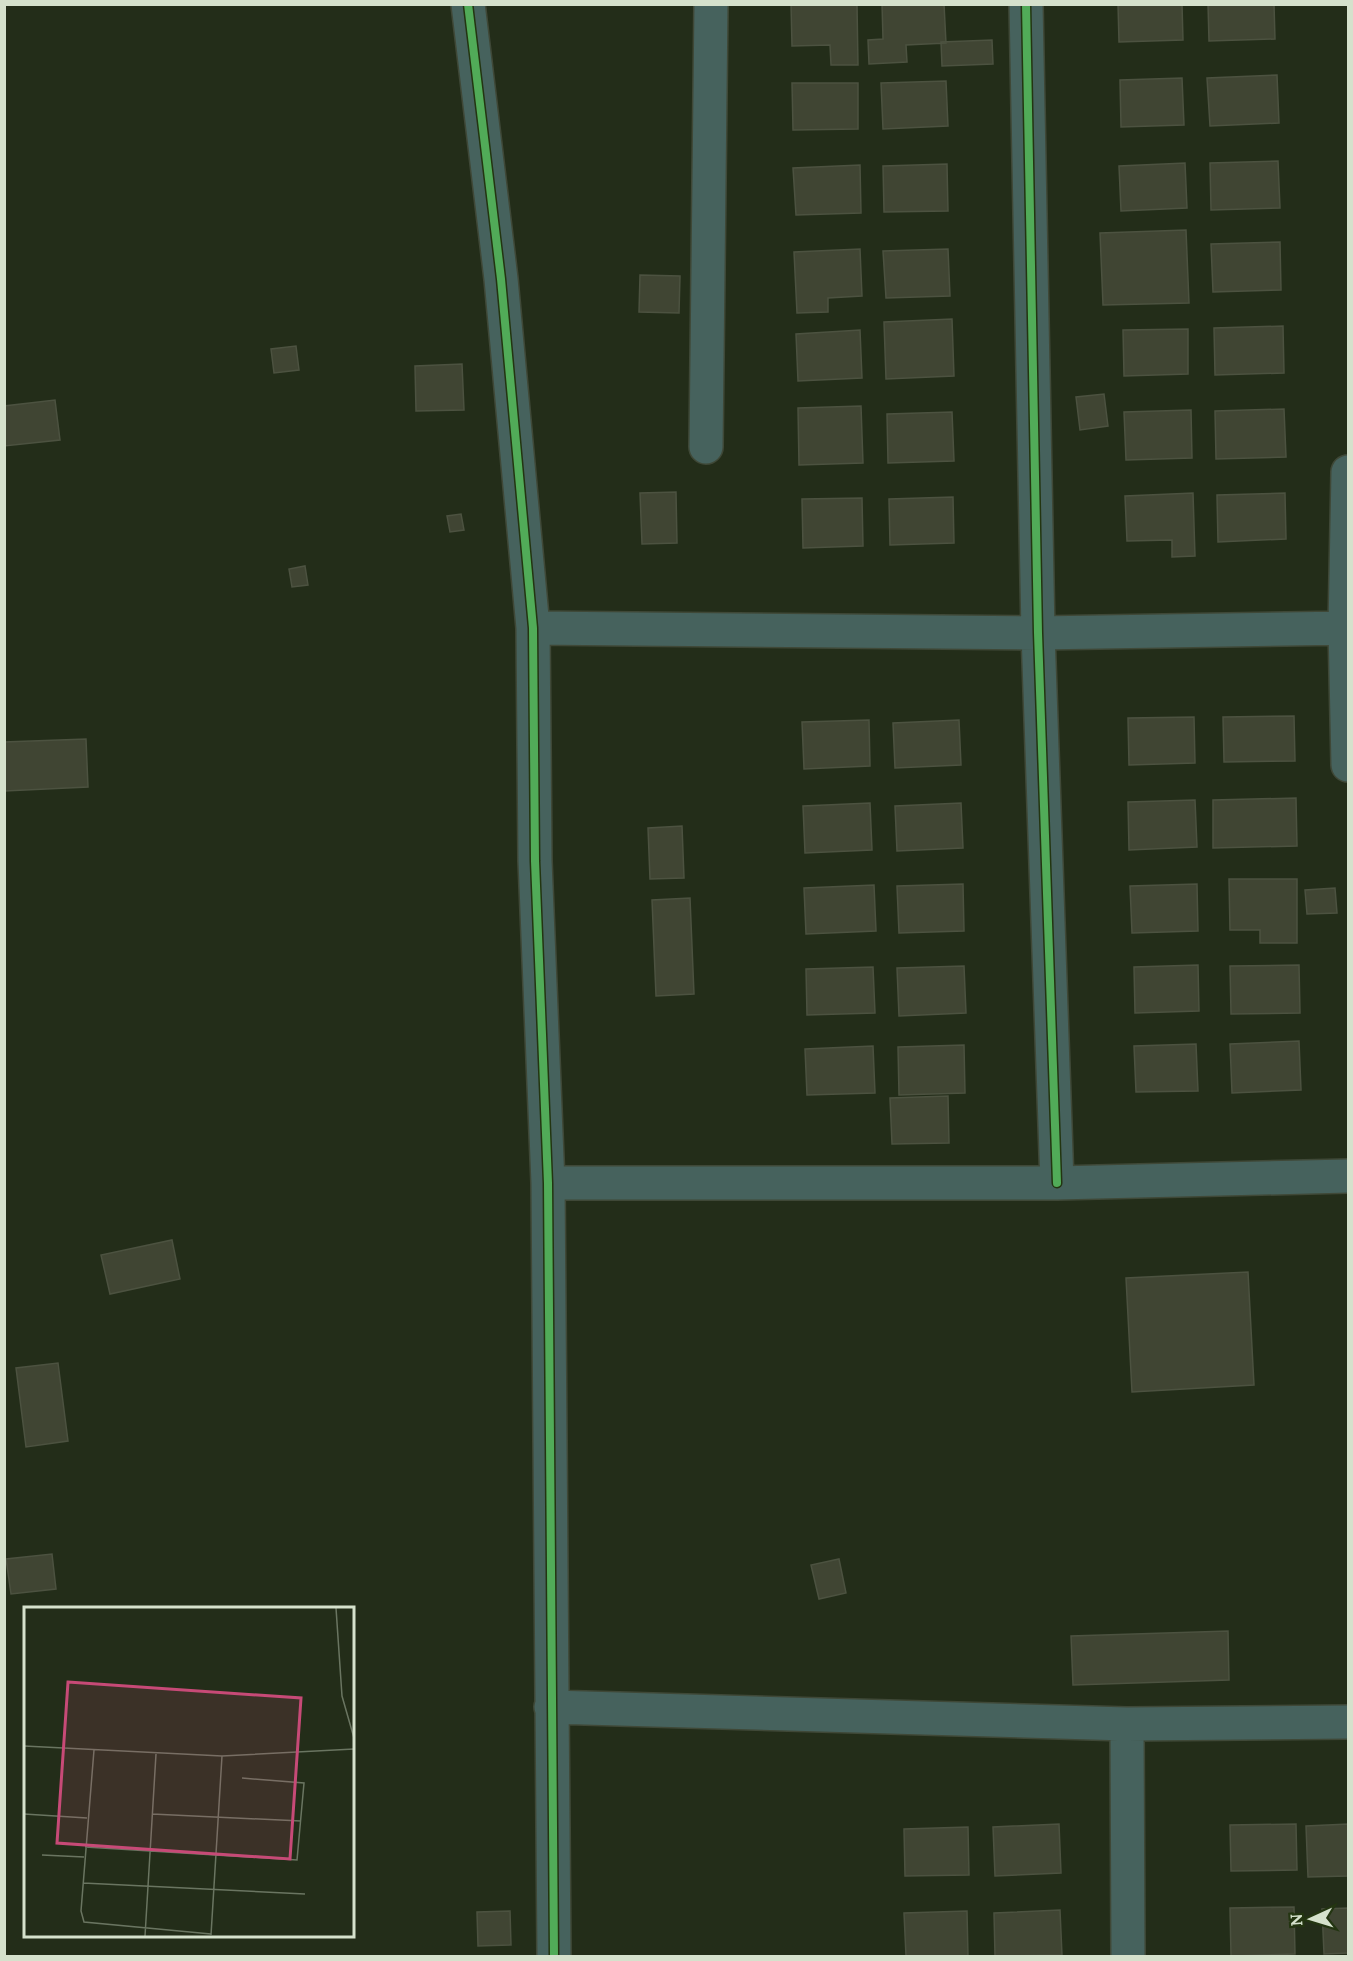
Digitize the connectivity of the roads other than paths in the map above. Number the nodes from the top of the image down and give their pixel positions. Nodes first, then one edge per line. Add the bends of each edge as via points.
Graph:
1 (468, 4) edge
2 (711, 4) edge
3 (1026, 4) edge
4 (706, 447) dead end
5 (1348, 472) edge
6 (533, 628) junction
7 (1347, 628) edge
8 (1038, 633) junction
9 (1348, 765) edge
10 (1348, 1176) edge
11 (548, 1183) junction
12 (1058, 1183) junction
13 (551, 1707) junction
14 (1348, 1722) edge
15 (1127, 1724) junction
16 (554, 1956) edge
17 (1128, 1956) edge

1 - 6 street via 501,279
2 - 4 street
3 - 8 street
5 - 7 street
6 - 8 street
6 - 11 street via 535,861
7 - 8 street
7 - 9 street
8 - 12 street
10 - 12 street
11 - 12 street
11 - 13 street
13 - 15 street
13 - 16 street
14 - 15 street
15 - 17 street

